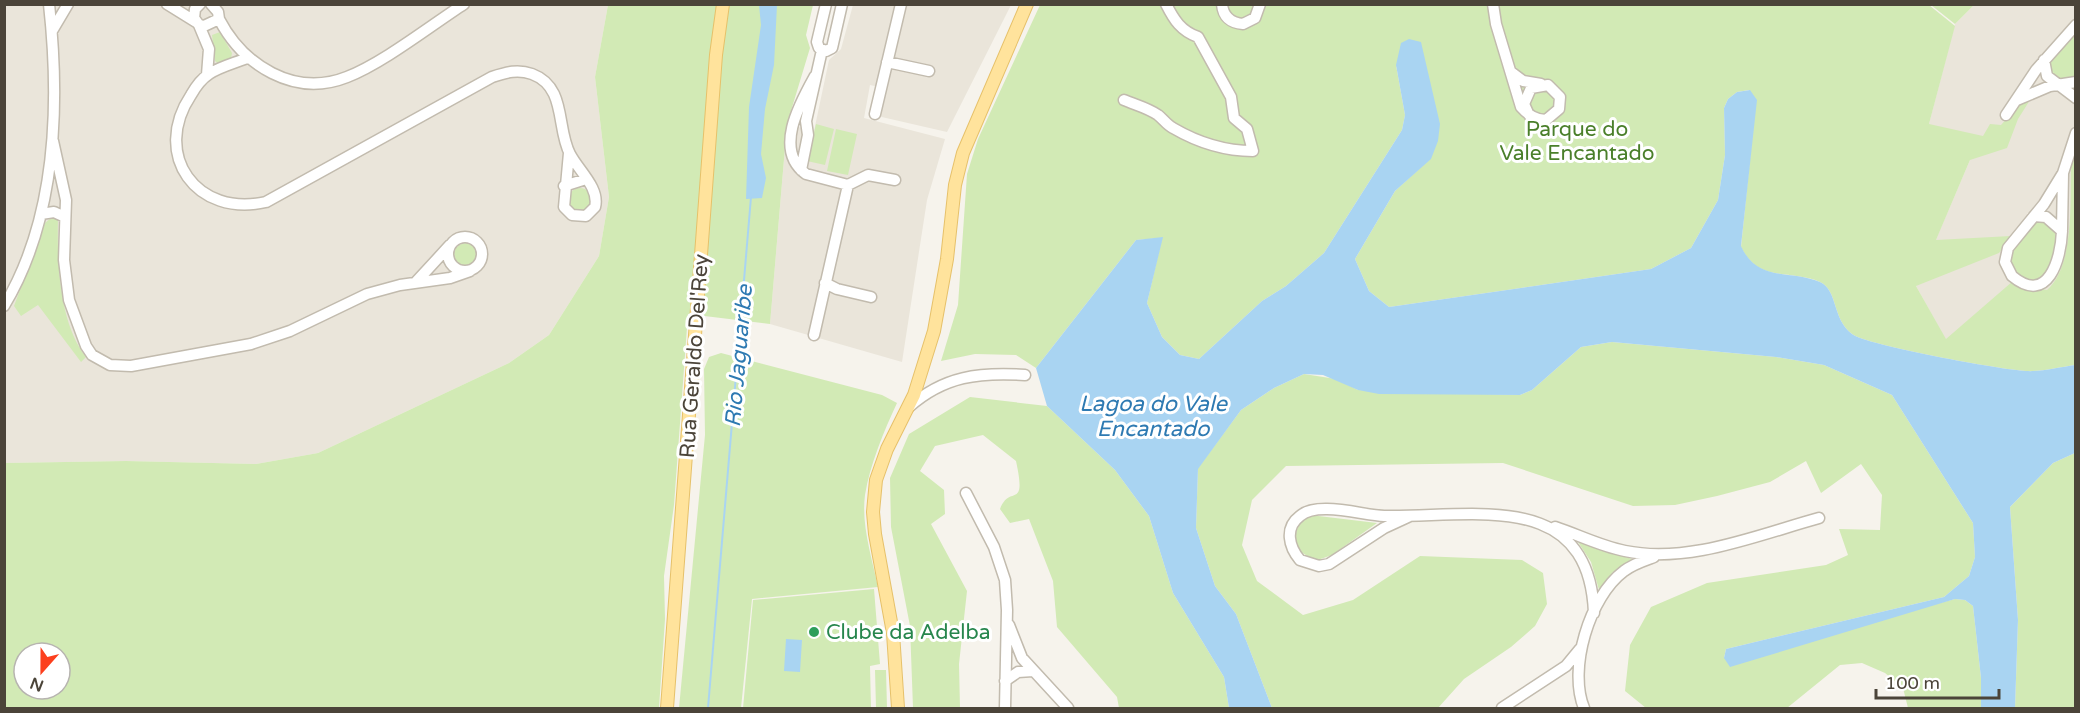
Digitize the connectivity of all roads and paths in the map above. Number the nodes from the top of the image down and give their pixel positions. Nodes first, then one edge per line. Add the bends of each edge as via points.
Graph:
1 (49, 4) edge
2 (68, 4) edge
3 (167, 4) edge
4 (200, 4) edge
5 (211, 4) edge
6 (464, 4) edge
7 (723, 4) edge
8 (826, 4) edge
9 (842, 4) edge
10 (900, 4) edge
11 (1027, 4) edge
12 (1166, 4) edge
13 (1222, 4) edge
14 (1260, 4) edge
15 (1493, 4) edge
16 (220, 12) edge
17 (198, 24) junction
18 (2076, 25) edge
19 (52, 31) junction
20 (822, 50) junction
21 (247, 58) junction
22 (2044, 60) junction
23 (887, 62) junction
24 (929, 71) dead end
25 (1512, 72) junction
26 (207, 75) junction
27 (815, 76) junction
28 (2076, 82) edge
29 (1542, 84) junction
30 (2058, 84) junction
31 (2076, 98) edge
32 (1124, 100) dead end
33 (2017, 100) junction
34 (875, 114) dead end
35 (1529, 115) junction
36 (2006, 115) dead end
37 (794, 123) junction
38 (806, 126) junction
39 (2076, 133) edge
40 (53, 141) junction
41 (569, 153) junction
42 (801, 170) junction
43 (2063, 172) junction
44 (586, 179) junction
45 (828, 180) junction
46 (895, 180) dead end
47 (848, 185) junction
48 (564, 186) junction
49 (843, 202) junction
50 (41, 214) junction
51 (2034, 216) junction
52 (66, 217) junction
53 (2062, 231) junction
54 (451, 245) junction
55 (470, 271) junction
56 (416, 282) junction
57 (825, 283) junction
58 (871, 297) dead end
59 (4, 306) edge
60 (814, 334) dead end
61 (1025, 375) dead end
62 (908, 408) junction
63 (966, 493) dead end
64 (1381, 516) junction
65 (1410, 516) junction
66 (1819, 518) dead end
67 (1384, 528) junction
68 (1575, 541) junction
69 (1635, 558) junction
70 (1593, 590) junction
71 (1604, 592) junction
72 (1007, 610) junction
73 (1594, 614) junction
74 (1582, 646) junction
75 (1034, 671) junction
76 (1558, 671) junction
77 (1578, 680) junction
78 (1005, 681) junction
79 (667, 708) edge
80 (898, 708) edge
81 (1005, 708) edge
82 (1068, 708) edge
83 (1502, 708) edge
84 (1584, 708) edge

1 - 19 street
2 - 19 street
3 - 17 street
4 - 17 street via 194,14
5 - 16 street
6 - 21 street via 359,71 333,81 291,81
7 - 79 main road, Rua Geraldo Del'Rey
8 - 20 street via 817,42
9 - 20 street via 832,48
10 - 23 street
11 - 62 main road via 958,170 937,321
12 - 32 street via 1175,22 1198,37 1231,97 1234,118 1247,129 1253,151 1199,142 1146,108
13 - 14 street via 1230,21 1243,24 1255,18
15 - 25 street
16 - 17 street via 208,26
16 - 21 street via 233,43
17 - 26 street via 209,49
18 - 22 street
19 - 40 street
20 - 27 street
21 - 26 street
22 - 30 street via 2044,71
22 - 33 street
23 - 24 street
23 - 34 street
25 - 29 street via 1523,81
25 - 35 street via 1521,107
26 - 41 street via 186,102 178,120 178,157 192,183 204,194 236,206 266,202 492,77 515,70 537,76 553,90
27 - 37 street
27 - 38 street
28 - 30 street
29 - 35 street via 1531,88 1524,98
29 - 35 street via 1557,92 1559,109 1546,120
30 - 31 street
30 - 33 street
33 - 36 street
37 - 38 street
37 - 42 street via 792,150
38 - 42 street via 808,135
39 - 43 street
40 - 50 street
40 - 52 street via 64,184
41 - 44 street
41 - 48 street
42 - 45 street
43 - 51 street
43 - 53 street
44 - 48 street
44 - 48 street via 596,201 586,216 567,211
45 - 47 street
45 - 49 street
46 - 47 street via 868,175
47 - 49 street
49 - 57 street
50 - 52 street via 54,212
50 - 59 street
51 - 53 street via 2046,217
51 - 53 street via 2006,255 2008,270 2018,281 2040,284 2050,276 2060,255
52 - 56 street via 64,277 77,328 92,355 119,367 251,344 290,331 367,294
54 - 55 street via 451,264 459,271
54 - 55 street via 465,237 480,244 482,261
54 - 56 street
55 - 56 street
57 - 58 street
57 - 60 street
61 - 62 street via 977,374 922,395
62 - 80 main road via 881,464 873,512 893,633
63 - 72 street via 1001,566
64 - 65 street
64 - 67 street
64 - 67 street via 1309,511 1293,524 1290,543 1300,560 1319,566 1339,559
65 - 67 street
65 - 68 street via 1481,514 1541,524
66 - 69 street via 1701,550
68 - 69 street
68 - 70 street
69 - 71 street
70 - 71 street via 1598,594
70 - 73 street
71 - 73 street
72 - 75 street via 1016,648
72 - 78 street
73 - 74 street
74 - 76 street
74 - 77 street
75 - 78 street via 1018,672
75 - 82 street
76 - 77 street
76 - 83 street
77 - 84 street
78 - 81 street

